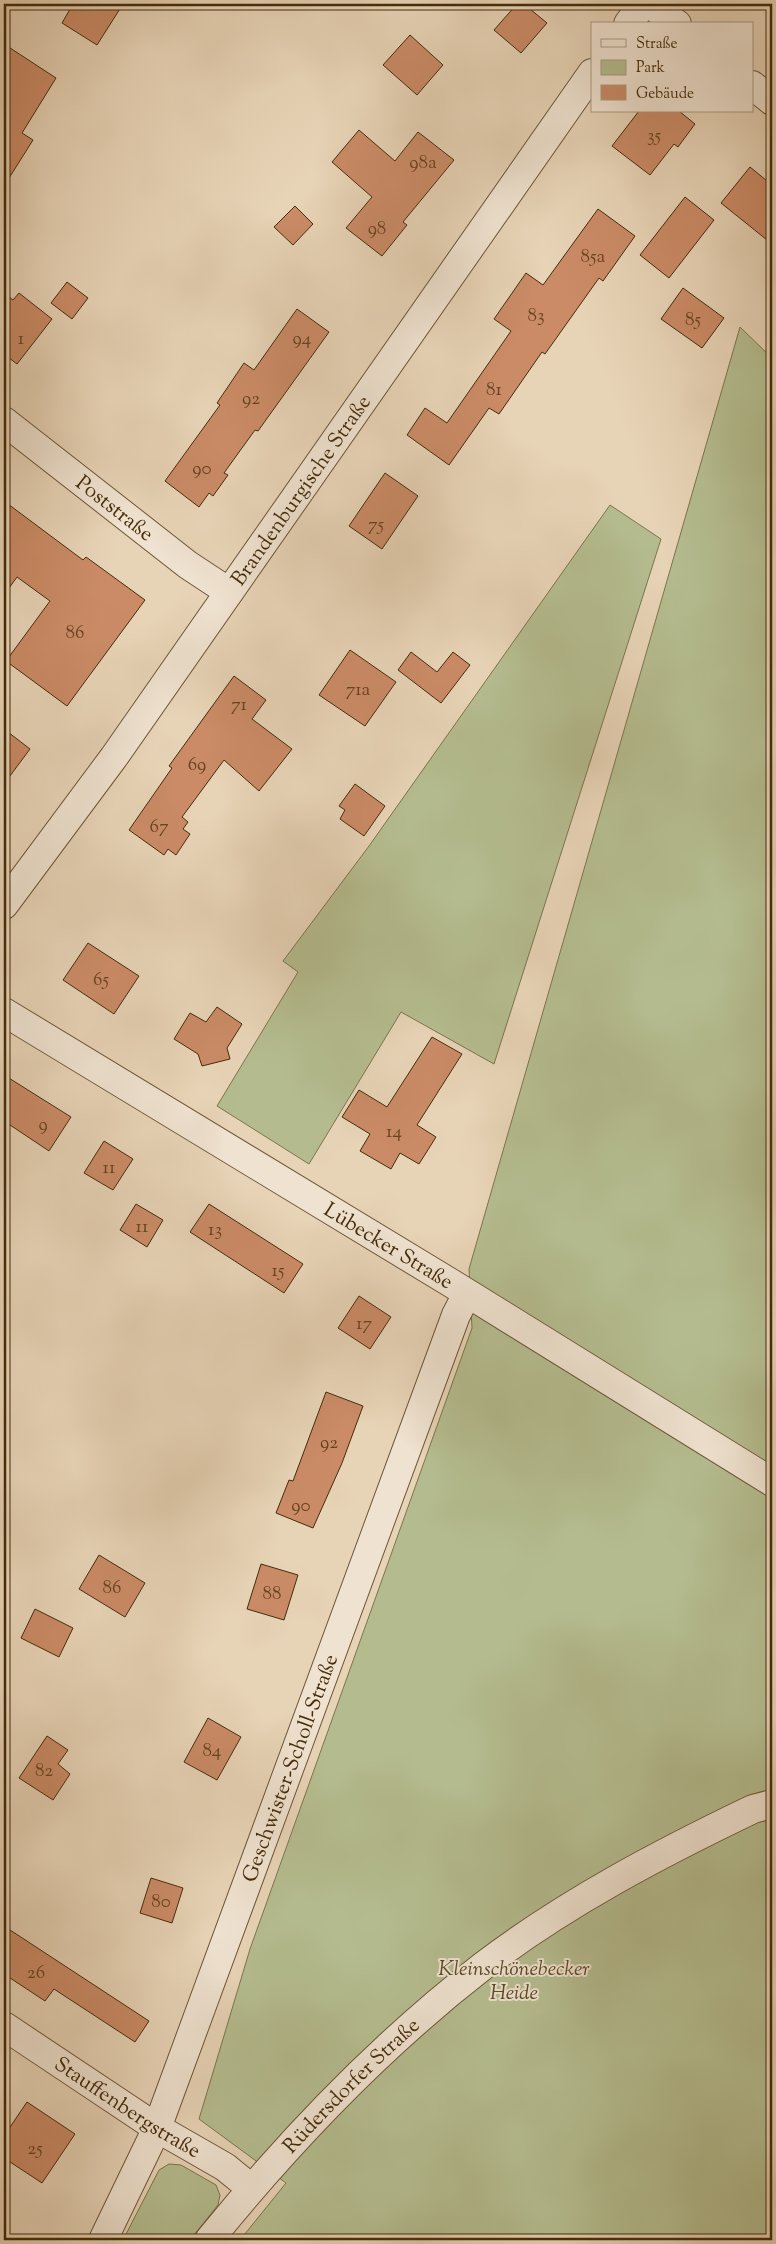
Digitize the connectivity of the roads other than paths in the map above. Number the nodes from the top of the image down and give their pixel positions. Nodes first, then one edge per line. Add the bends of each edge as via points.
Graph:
1 (643, 4) edge
2 (650, 4) edge
3 (630, 22) edge
4 (674, 22) edge
5 (591, 74) edge
6 (754, 87) edge
7 (772, 101) edge
8 (4, 421) edge
9 (229, 592) junction
10 (4, 905) edge
11 (4, 1012) edge
12 (467, 1294) junction
13 (772, 1482) edge
14 (772, 1804) edge
15 (4, 2026) edge
16 (157, 2128) junction
17 (251, 2188) junction
18 (103, 2240) edge
19 (209, 2240) edge

1 - 3 street
2 - 4 street
5 - 9 street, Brandenburgische Straße
6 - 7 street
8 - 9 street, Poststraße via 188,565
9 - 10 street, Brandenburgische Straße via 114,757
11 - 12 street, Lübecker Straße
12 - 13 street, Lübecker Straße
12 - 16 street, Geschwister-Scholl-Straße via 456,1314
14 - 17 street, Rüdersdorfer Straße via 753,1809 628,1871 484,1966 377,2059
15 - 16 street, Stauffenbergstraße
16 - 17 street, Stauffenbergstraße via 225,2168
16 - 18 street, Geschwister-Scholl-Straße
17 - 19 street, Rüdersdorfer Straße

